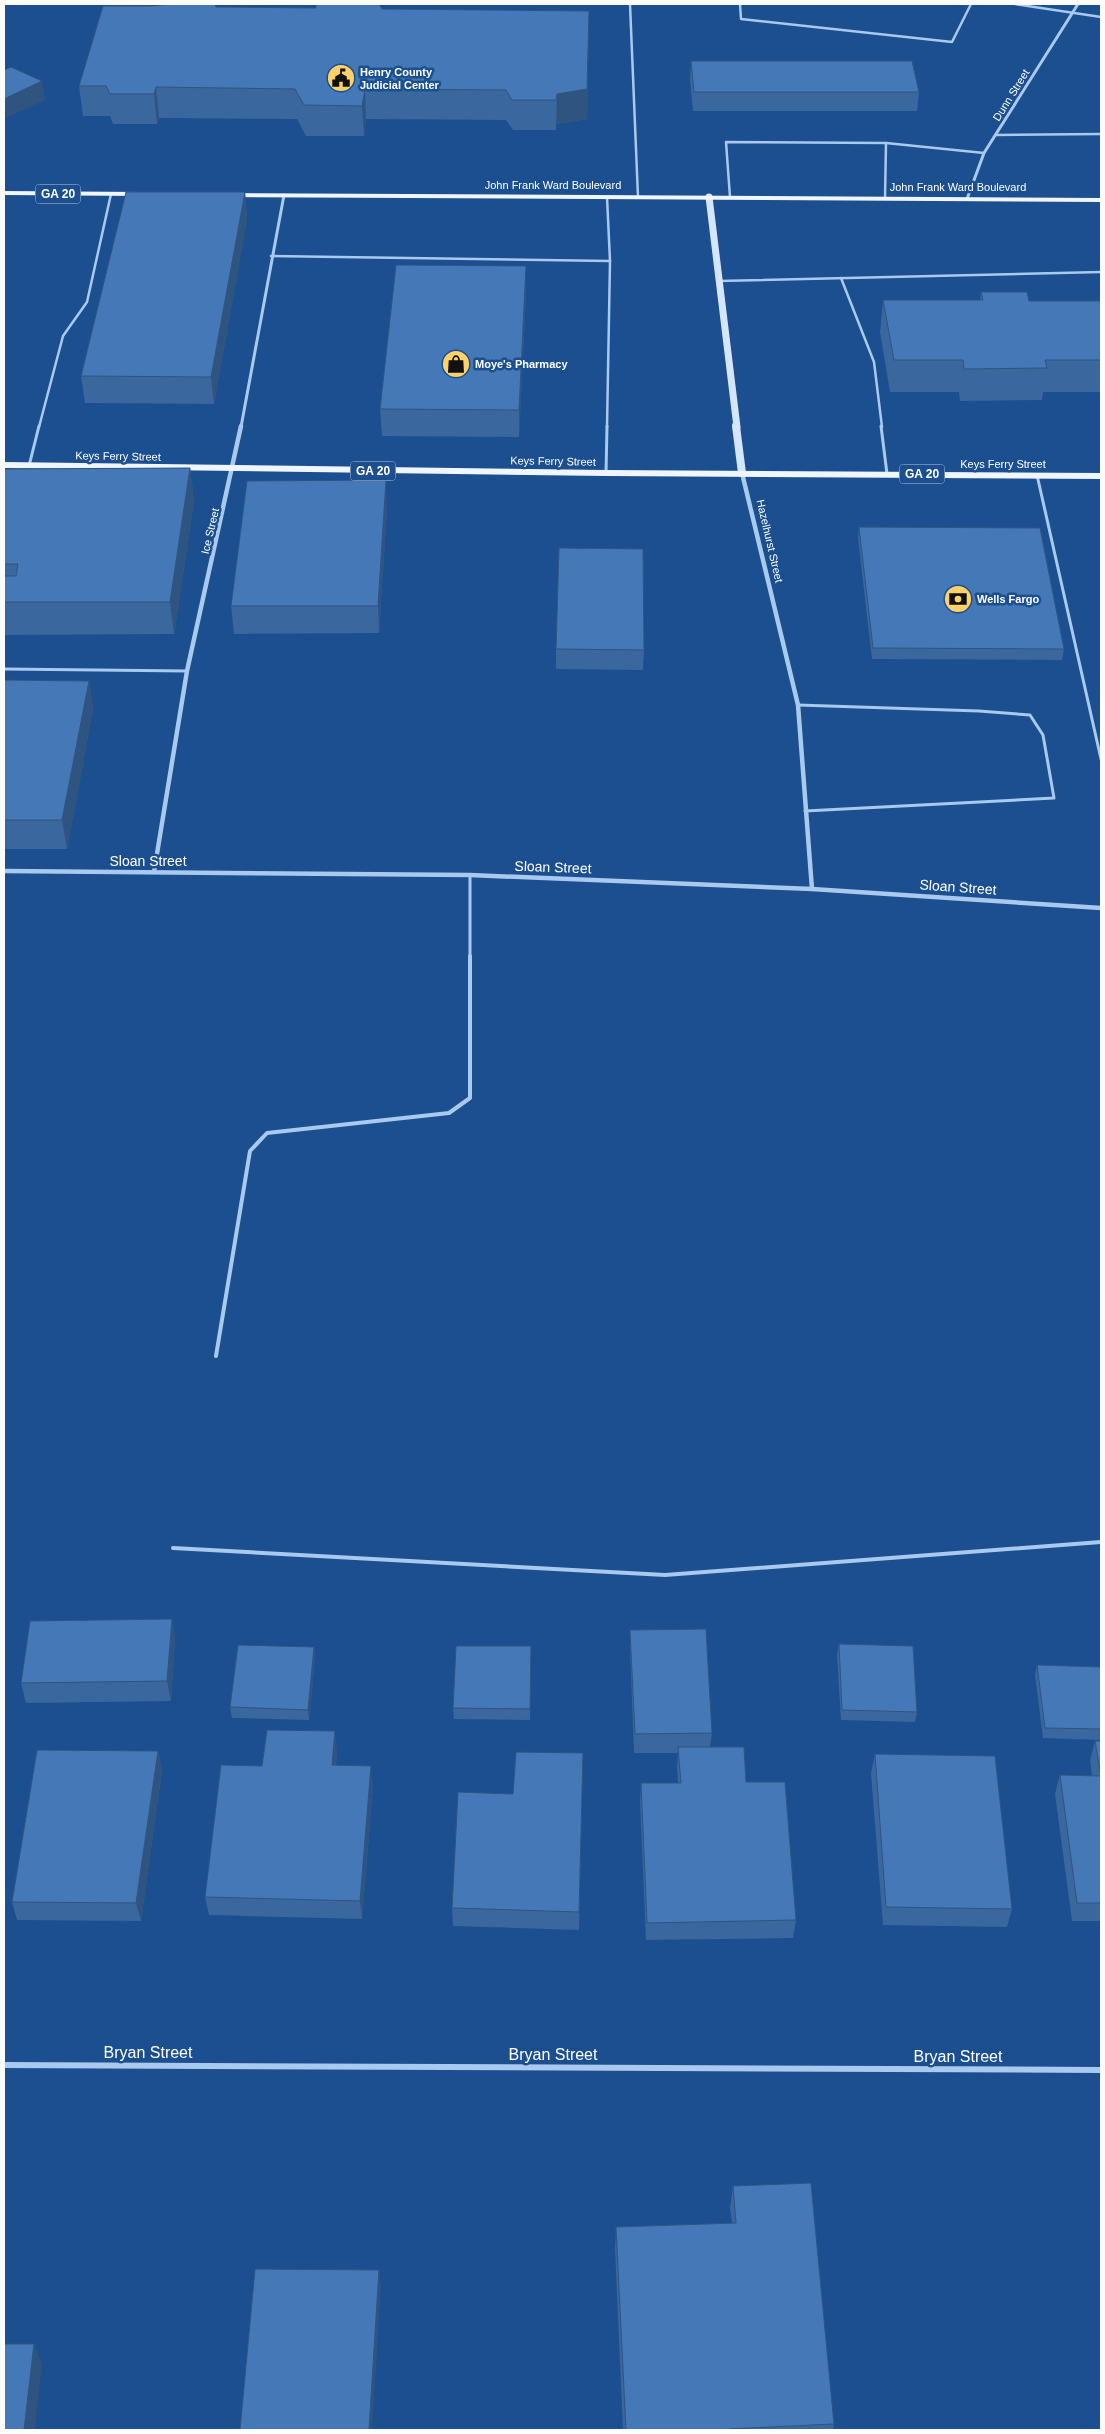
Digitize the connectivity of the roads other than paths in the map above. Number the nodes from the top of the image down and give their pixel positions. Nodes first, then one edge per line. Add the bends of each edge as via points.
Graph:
1 (630, 4) edge
2 (740, 4) edge
3 (972, 4) edge
4 (1015, 4) edge
5 (1078, 4) edge
6 (1072, 14) junction
7 (1101, 17) edge
8 (1101, 134) edge
9 (996, 135) junction
10 (886, 142) junction
11 (984, 153) junction
12 (4, 193) edge
13 (112, 194) junction
14 (150, 194) edge
15 (217, 194) edge
16 (284, 195) junction
17 (607, 197) junction
18 (638, 197) junction
19 (709, 197) junction
20 (730, 197) junction
21 (885, 198) junction
22 (967, 199) junction
23 (1101, 200) edge
24 (271, 256) junction
25 (610, 261) junction
26 (1101, 272) edge
27 (841, 278) junction
28 (718, 281) junction
29 (4, 465) edge
30 (29, 466) junction
31 (233, 470) junction
32 (606, 473) junction
33 (742, 473) junction
34 (887, 474) junction
35 (1037, 475) junction
36 (1101, 476) edge
37 (4, 669) edge
38 (187, 671) junction
39 (798, 705) junction
40 (1101, 759) edge
41 (805, 811) junction
42 (4, 871) edge
43 (154, 872) junction
44 (470, 875) junction
45 (812, 889) junction
46 (1101, 908) edge
47 (216, 1356) dead end
48 (1101, 1542) edge
49 (173, 1548) dead end
50 (4, 2065) edge
51 (1101, 2070) edge

1 - 18 lane
2 - 3 lane via 741,19 952,42
4 - 6 lane
5 - 6 street, Dunn Street
6 - 7 lane
6 - 9 street, Dunn Street
8 - 9 lane
9 - 11 street, Dunn Street
10 - 11 lane
10 - 20 lane via 726,142
10 - 21 lane
11 - 22 street, Dunn Street
12 - 13 main road, GA 20
13 - 14 main road, GA 20
13 - 30 lane via 86,302 63,336
15 - 16 main road, John Frank Ward Boulevard
16 - 17 main road, John Frank Ward Boulevard
16 - 24 street, Ice Street
17 - 18 main road, John Frank Ward Boulevard
17 - 25 lane
18 - 19 main road, John Frank Ward Boulevard
19 - 20 main road, John Frank Ward Boulevard
19 - 28 main road, Hazelhurst Street
20 - 21 main road, John Frank Ward Boulevard
21 - 22 main road, John Frank Ward Boulevard
22 - 23 main road, John Frank Ward Boulevard
24 - 25 lane
24 - 31 street, Ice Street
25 - 32 lane
26 - 27 lane
27 - 28 lane
27 - 34 lane via 874,362
28 - 33 main road, Hazelhurst Street
29 - 30 main road, Keys Ferry Street / GA 20
30 - 31 main road, Keys Ferry Street / GA 20
31 - 32 main road, Keys Ferry Street / GA 20
31 - 38 street, Ice Street
32 - 33 main road, Keys Ferry Street / GA 20
33 - 34 main road, Keys Ferry Street / GA 20
33 - 39 street, Hazelhurst Street
34 - 35 main road, Keys Ferry Street / GA 20
35 - 36 main road, Keys Ferry Street / GA 20
35 - 40 lane
37 - 38 lane
38 - 43 street, Ice Street
39 - 41 street, Hazelhurst Street
39 - 41 lane via 1030,715 1043,735 1054,798
41 - 45 street, Hazelhurst Street
42 - 43 street, Sloan Street
43 - 44 street, Sloan Street
44 - 45 street, Sloan Street
44 - 47 lane via 470,1098 449,1114 267,1133 250,1151
45 - 46 street, Sloan Street
48 - 49 lane via 666,1575
50 - 51 street, Bryan Street

